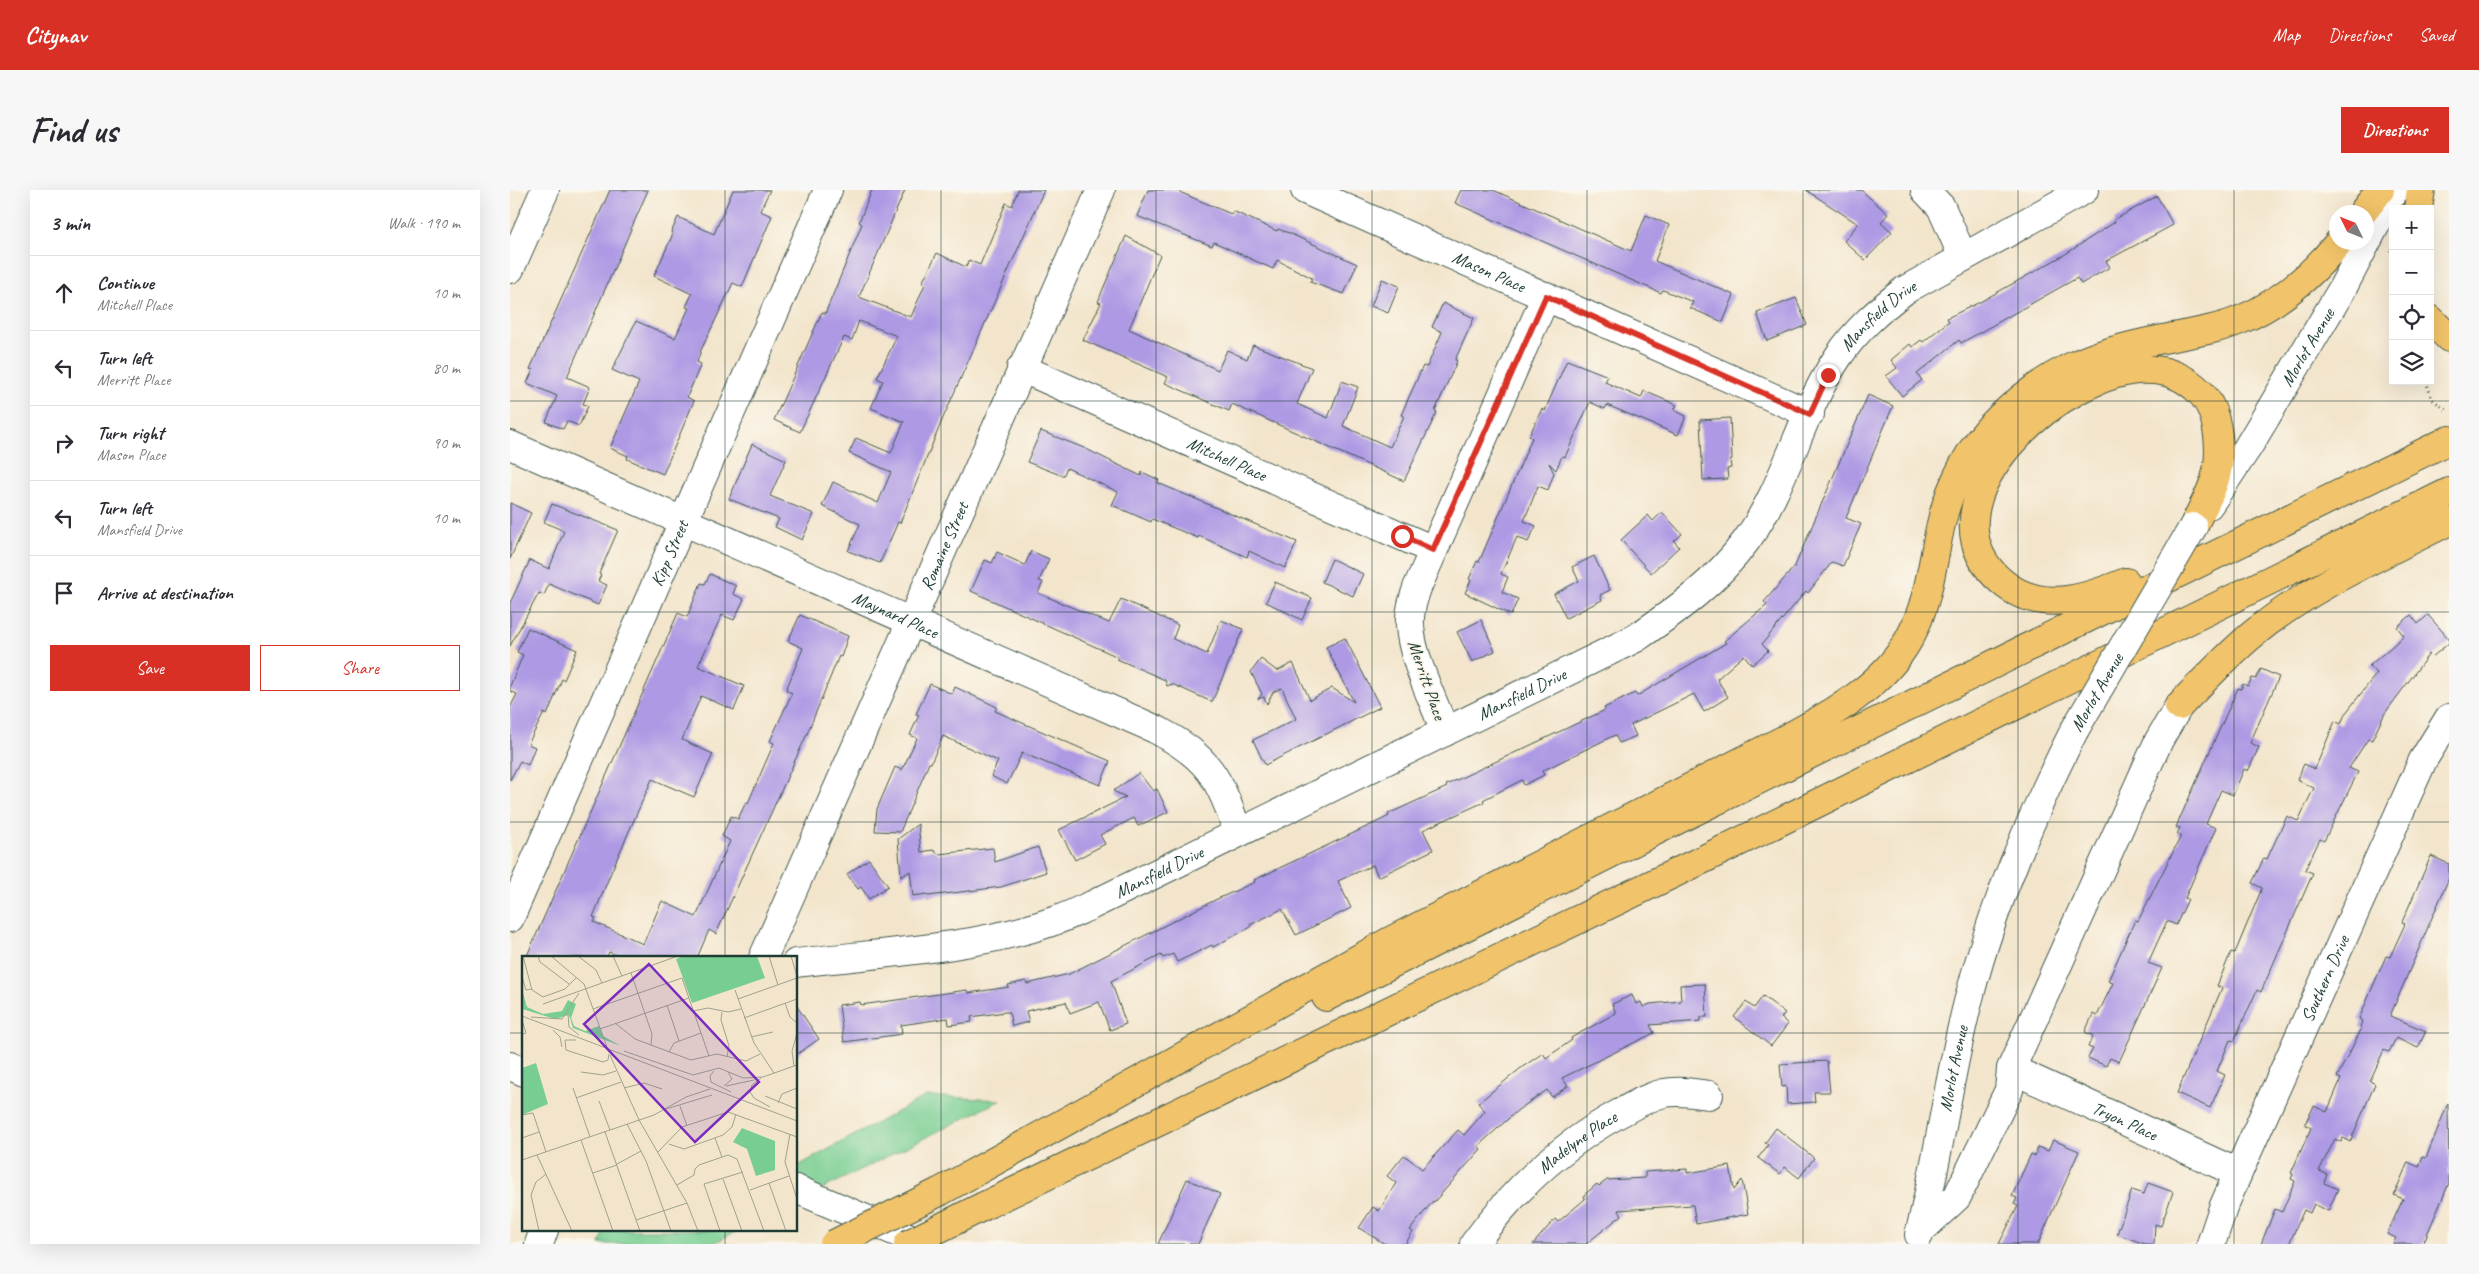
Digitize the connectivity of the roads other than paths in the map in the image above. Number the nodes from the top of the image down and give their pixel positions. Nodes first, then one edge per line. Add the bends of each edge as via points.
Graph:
1 (545, 190) edge
2 (828, 190) edge
3 (1101, 190) edge
4 (1305, 190) edge
5 (1925, 190) edge
6 (2084, 190) edge
7 (2380, 190) edge
8 (2394, 190) edge
9 (2421, 190) edge
10 (2368, 205) edge
11 (2419, 205) edge
12 (2332, 250) edge
13 (1963, 257) junction
14 (510, 270) edge
15 (1546, 296) junction
16 (2434, 323) edge
17 (2449, 338) edge
18 (1021, 368) junction
19 (1810, 414) junction
20 (2449, 440) edge
21 (510, 445) edge
22 (2449, 492) edge
23 (2305, 512) junction
24 (2449, 521) edge
25 (684, 522) junction
26 (2194, 527) junction
27 (1433, 550) junction
28 (910, 621) junction
29 (2179, 706) joint
30 (2449, 718) edge
31 (1446, 732) junction
32 (1238, 833) junction
33 (510, 918) edge
34 (764, 956) edge
35 (798, 963) edge
36 (510, 1066) edge
37 (2011, 1069) junction
38 (522, 1071) edge
39 (1709, 1095) dead end
40 (2238, 1173) junction
41 (798, 1190) edge
42 (941, 1191) junction
43 (984, 1206) junction
44 (543, 1232) edge
45 (1918, 1238) edge
46 (538, 1244) edge
47 (834, 1244) edge
48 (908, 1244) edge
49 (923, 1244) edge
50 (1474, 1244) edge
51 (2211, 1244) edge

1 - 14 street
2 - 25 street, Kipp Street
3 - 18 street, Romaine Street
4 - 15 street, Mason Place
5 - 13 street via 1941,207
6 - 13 street, Mansfield Drive
7 - 10 highway
8 - 26 street, Morlot Avenue via 2321,324 2248,447
9 - 11 highway
12 - 42 highway via 2304,280 2262,310 2216,328 2110,351 2076,363 2049,378 1998,419 1977,443 1950,494 1921,614 1909,640 1891,665 1846,703 1787,738 1390,940
13 - 19 street, Mansfield Drive via 1905,290 1858,331 1831,369
15 - 19 street, Mason Place
15 - 27 street, Merritt Place
16 - 17 highway
18 - 27 street, Mitchell Place
18 - 28 street, Romaine Street
19 - 31 street, Mansfield Drive via 1766,509 1747,540 1722,572 1692,600 1636,638
20 - 23 highway
21 - 25 street, Maynard Place
22 - 43 highway via 1704,859
23 - 26 highway via 2094,595 2055,602 2036,600 2017,592 1990,570 1975,538 1974,521 1984,480 2016,437 2038,416 2086,386 2131,371 2153,370 2192,384 2215,416 2218,437 2214,481
23 - 42 highway via 1676,820
24 - 29 highway via 2315,591 2284,612 2254,633
25 - 28 street, Maynard Place
25 - 33 street, Kipp Street
26 - 45 street, Morlot Avenue, bridge via 2074,731 2025,832 1984,944 1955,1060
27 - 31 street, Merritt Place via 1415,594 1410,626 1414,646
28 - 32 street, Maynard Place via 1177,740 1212,772 1224,792
28 - 34 street, Romaine Street
29 - 37 street via 2159,740
30 - 40 street, Southern Drive via 2422,760
31 - 32 street, Mansfield Drive
32 - 35 street, Mansfield Drive via 1054,921 1010,934
36 - 38 street
37 - 40 street, Tryon Place
37 - 45 street via 2009,1090 1957,1197
39 - 50 street, Madelyne Place via 1686,1091 1664,1093 1642,1100 1605,1121 1541,1169
40 - 51 street, Southern Drive
41 - 49 street
42 - 47 highway, bridge
43 - 48 highway, bridge
43 - 49 highway, bridge
44 - 46 street

